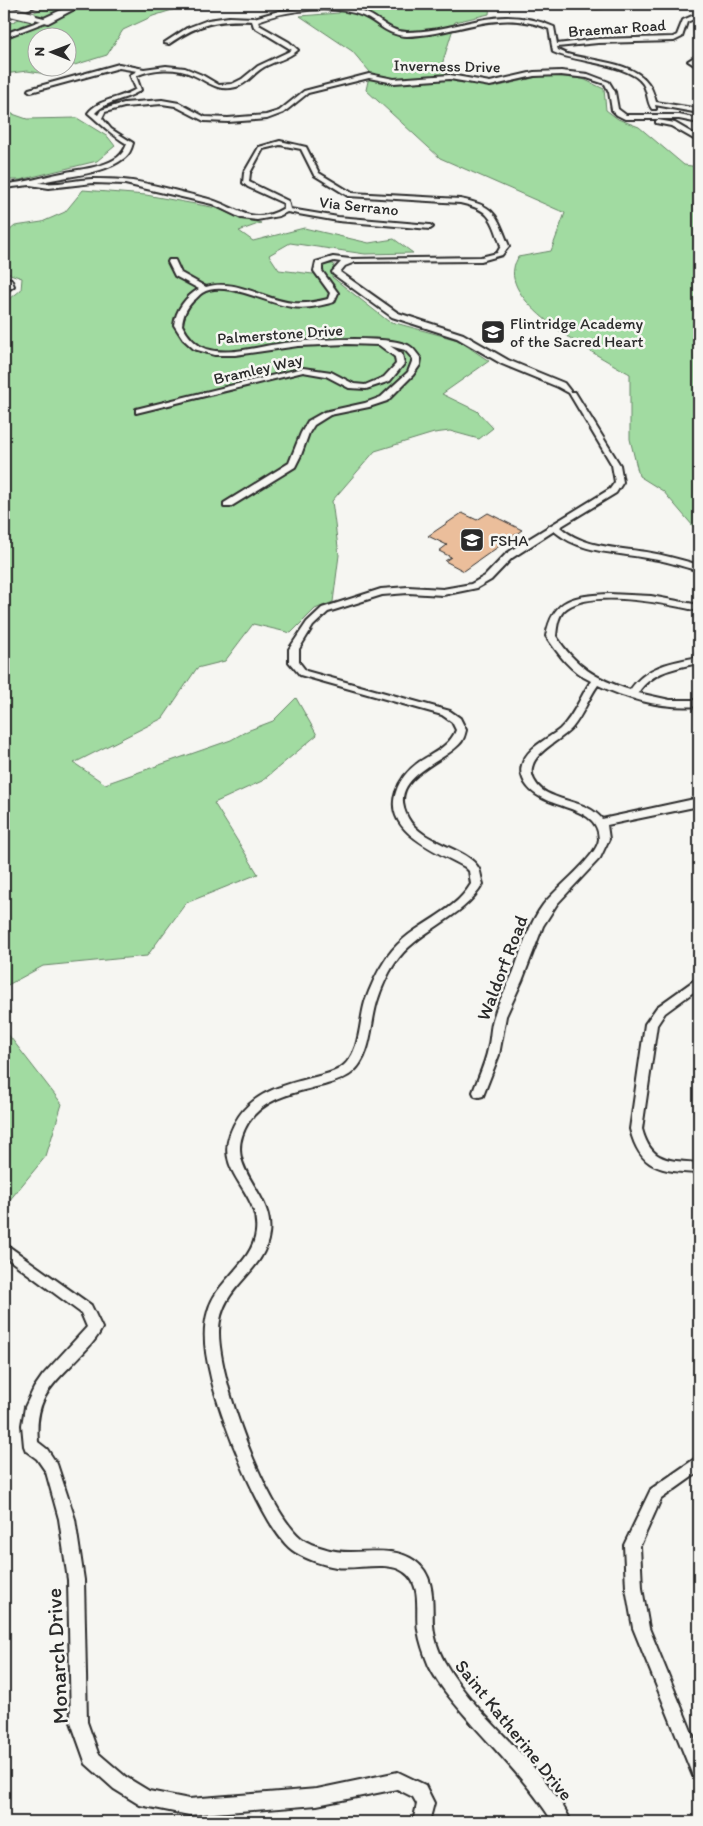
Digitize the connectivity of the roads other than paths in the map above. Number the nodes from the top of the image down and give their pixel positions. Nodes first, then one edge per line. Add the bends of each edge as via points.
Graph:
1 (10, 4) edge
2 (35, 4) edge
3 (80, 4) edge
4 (582, 4) edge
5 (623, 4) edge
6 (4, 8) edge
7 (699, 15) edge
8 (4, 17) edge
9 (255, 20) junction
10 (45, 21) junction
11 (4, 36) edge
12 (167, 43) dead end
13 (554, 46) junction
14 (699, 56) edge
15 (699, 66) edge
16 (142, 70) junction
17 (31, 90) dead end
18 (653, 103) junction
19 (699, 111) edge
20 (699, 115) edge
21 (625, 117) junction
22 (99, 118) junction
23 (699, 121) edge
24 (699, 140) edge
25 (33, 184) junction
26 (4, 186) edge
27 (286, 210) junction
28 (430, 227) dead end
29 (349, 261) junction
30 (172, 262) dead end
31 (4, 279) edge
32 (203, 288) junction
33 (4, 291) edge
34 (379, 343) junction
35 (139, 411) dead end
36 (227, 505) dead end
37 (555, 528) junction
38 (699, 568) edge
39 (699, 608) edge
40 (699, 660) edge
41 (598, 680) junction
42 (633, 693) junction
43 (699, 703) edge
44 (699, 802) edge
45 (600, 823) junction
46 (699, 982) edge
47 (479, 1092) dead end
48 (699, 1168) edge
49 (4, 1249) edge
50 (699, 1464) edge
51 (699, 1770) edge
52 (421, 1822) edge
53 (563, 1822) edge

1 - 6 highway
2 - 8 highway
3 - 10 main road
4 - 5 street
6 - 10 main road, bridge
7 - 13 street, Braemar Road via 685,21 680,36 674,39
9 - 12 street via 213,18
9 - 13 street via 270,13 344,10 371,18 385,30 407,34 501,18 525,18 552,28
9 - 16 street via 256,26 265,34 291,45 295,50 258,68 239,85 221,87 209,84 201,76 189,72 158,68
10 - 11 street
13 - 18 street via 555,51 567,57 617,67 635,75 646,84
14 - 15 street via 691,61
16 - 17 street via 119,66
16 - 22 street via 133,75 139,89 131,96 94,107 90,113
18 - 19 street
18 - 20 street via 660,110
21 - 22 street, Inverness Drive via 614,109 607,83 588,76 548,73 490,84 450,77 402,81 362,77 306,92 281,112 256,118 204,119 177,104 162,102 110,108
21 - 23 street via 679,117
21 - 24 street via 673,124
22 - 25 street via 114,134 128,140 128,151 102,168
25 - 26 street
25 - 27 street via 125,182 214,202 249,217 272,216
27 - 28 street, Via Serrano via 338,219
27 - 29 street via 286,202 246,183 258,150 269,144 304,148 316,174 350,195 460,201 483,207 492,213 505,246 500,254 486,258
29 - 32 street, Palmerstone Drive via 333,259 319,264 318,271 334,294 331,300 319,304 291,306 231,288
29 - 37 street, Saint Katherine Drive via 336,269 338,275 395,315 460,336 505,362 570,392 616,466 619,482 605,498
30 - 32 street via 178,274
31 - 33 street via 10,286
32 - 34 street, Palmerstone Drive via 193,295 178,320 180,330 193,345 204,351 232,353 310,343
34 - 35 street, Bramley Way via 394,351 400,364 387,379 373,386 352,386 328,374 303,370
34 - 36 street, Palmerstone Drive via 413,351 417,363 408,377 382,400 326,415 311,423 292,465
37 - 38 street via 567,539 584,545 649,555
37 - 53 street, Saint Katherine Drive via 509,556 488,578 474,586 443,592 384,591 332,607 310,624 294,649 294,662 303,673 446,712 456,720 461,730 457,742 412,772 400,793 399,811 419,837 469,864 477,884 470,895 413,936 390,961 371,1002 354,1064 340,1075 264,1099 244,1117 234,1137 232,1154 234,1165 263,1217 263,1233 255,1256 223,1291 213,1322 223,1395 266,1503 294,1542 328,1559 374,1558 404,1563 419,1575 425,1597 427,1636 440,1670 548,1796
39 - 41 street via 671,601 600,597 581,598 562,607 555,615 552,636 570,662
40 - 42 street via 655,670 638,684
41 - 42 street
41 - 45 street via 566,728 530,758 526,773 538,792 585,810
42 - 43 street via 664,704
44 - 45 street
45 - 47 street, Waldorf Road via 604,841 601,849 546,909 527,946 500,1016 496,1042
46 - 48 street via 661,1010 651,1024 636,1129 644,1154 656,1162
49 - 52 street, Monarch Drive via 86,1309 95,1328 86,1342 40,1388 30,1414 28,1432 31,1446 42,1454 52,1470 68,1519 76,1580 79,1722 92,1758 120,1783 146,1799 189,1807 317,1797 398,1780 419,1791 426,1803
50 - 51 street via 656,1494 632,1545 634,1588 641,1628

